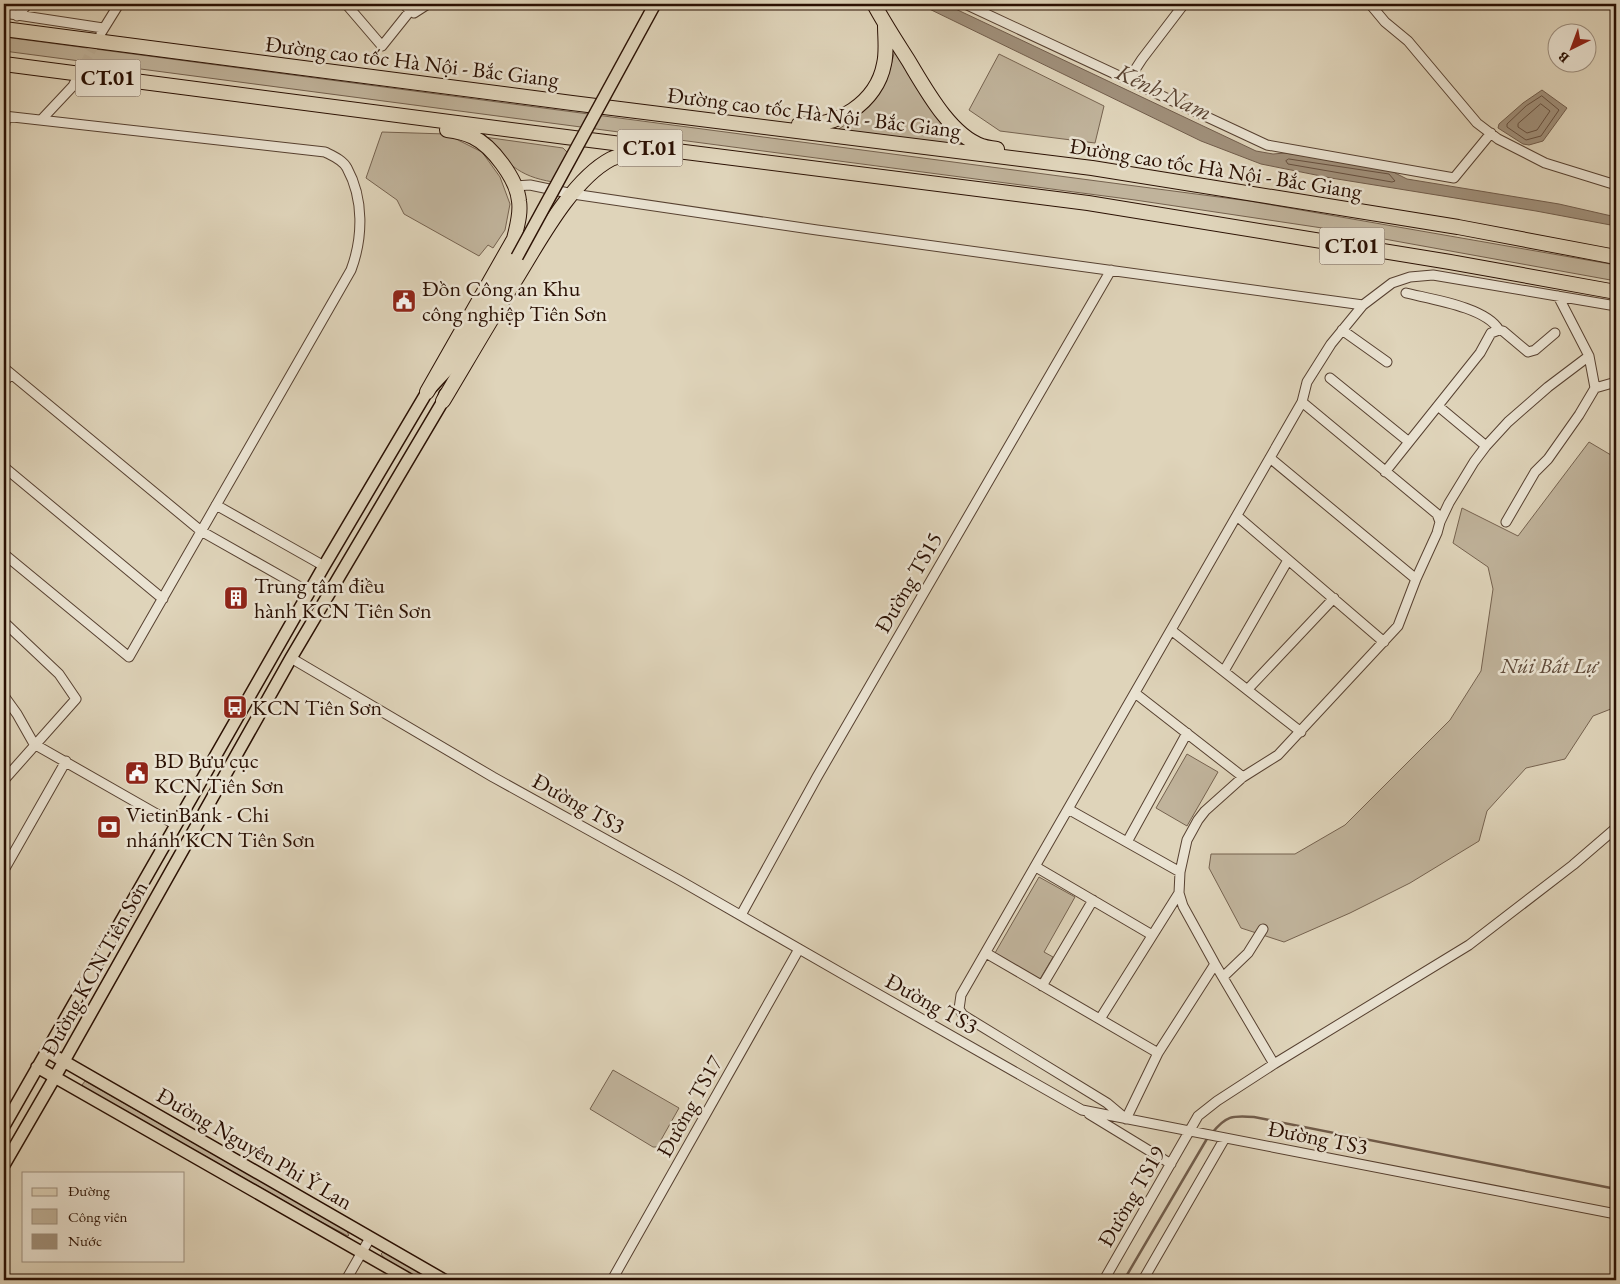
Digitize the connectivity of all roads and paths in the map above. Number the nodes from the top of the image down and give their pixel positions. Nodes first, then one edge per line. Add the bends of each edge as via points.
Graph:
1 (28, 4) edge
2 (119, 4) edge
3 (346, 4) edge
4 (428, 4) edge
5 (655, 4) edge
6 (874, 4) edge
7 (965, 4) edge
8 (1184, 4) edge
9 (1370, 4) edge
10 (407, 8) edge
11 (4, 13) edge
12 (17, 16) junction
13 (885, 24) junction
14 (4, 29) edge
15 (4, 64) edge
16 (78, 76) tunnel mouth
17 (1129, 79) junction
18 (212, 92) junction
19 (572, 103) junction
20 (5, 116) edge
21 (42, 119) junction
22 (4, 130) edge
23 (1491, 133) junction
24 (1616, 185) edge
25 (515, 186) junction
26 (573, 194) junction
27 (1281, 199) junction
28 (1088, 203) junction
29 (1616, 257) edge
30 (1111, 270) junction
31 (1616, 292) edge
32 (1406, 294) dead end
33 (1558, 296) junction
34 (1363, 305) junction
35 (1616, 306) edge
36 (1342, 330) junction
37 (1499, 330) junction
38 (1555, 333) dead end
39 (1588, 356) junction
40 (455, 362) junction
41 (1387, 362) dead end
42 (4, 368) edge
43 (11, 374) junction
44 (1330, 378) dead end
45 (4, 382) edge
46 (1616, 382) edge
47 (1595, 388) junction
48 (427, 392) junction
49 (443, 401) junction
50 (1302, 402) junction
51 (1438, 406) junction
52 (1409, 442) junction
53 (1486, 446) junction
54 (1270, 458) junction
55 (4, 467) edge
56 (1385, 472) junction
57 (216, 505) junction
58 (1237, 516) junction
59 (1440, 522) junction
60 (1506, 522) dead end
61 (202, 532) junction
62 (4, 554) edge
63 (1288, 560) junction
64 (324, 566) junction
65 (1416, 579) junction
66 (309, 592) junction
67 (1334, 598) junction
68 (162, 599) junction
69 (4, 622) edge
70 (1171, 630) junction
71 (1384, 642) junction
72 (276, 649) junction
73 (291, 658) junction
74 (1224, 671) junction
75 (1248, 690) junction
76 (1135, 693) junction
77 (4, 696) edge
78 (1300, 732) junction
79 (1187, 733) junction
80 (34, 744) junction
81 (66, 761) junction
82 (4, 768) edge
83 (14, 768) junction
84 (1243, 777) junction
85 (4, 780) edge
86 (1068, 809) junction
87 (176, 825) junction
88 (1616, 828) edge
89 (1127, 842) junction
90 (1036, 867) junction
91 (4, 870) edge
92 (1180, 872) junction
93 (1178, 893) junction
94 (1093, 900) junction
95 (741, 915) junction
96 (1264, 929) dead end
97 (1152, 936) junction
98 (799, 949) junction
99 (986, 953) junction
100 (1215, 964) junction
101 (1223, 978) junction
102 (1042, 986) junction
103 (1100, 1020) junction
104 (46, 1051) junction
105 (1158, 1053) junction
106 (64, 1061) junction
107 (1274, 1064) junction
108 (38, 1067) junction
109 (55, 1077) junction
110 (1082, 1110) junction
111 (1126, 1119) junction
112 (4, 1126) edge
113 (1190, 1131) junction
114 (1225, 1138) junction
115 (4, 1164) edge
116 (1171, 1164) junction
117 (1616, 1214) edge
118 (370, 1238) junction
119 (362, 1252) junction
120 (346, 1280) edge
121 (410, 1280) edge
122 (444, 1280) edge
123 (612, 1280) edge
124 (1104, 1280) edge
125 (1144, 1280) edge

1 - 12 street
2 - 12 street via 101,32
3 - 10 street via 382,46
4 - 10 street via 414,13
5 - 40 main road, bridge via 517,257
6 - 13 highway
7 - 17 street
8 - 17 street
9 - 23 street via 1408,42 1477,122
11 - 12 street
13 - 19 highway via 884,64 880,78 859,106 829,123 807,125 657,106
13 - 27 highway via 943,114 965,136 982,146 1170,173
14 - 19 highway, Đường cao tốc Hà Nội - Bắc Giang / CT.01
15 - 18 highway, CT.01
16 - 21 street via 73,86
17 - 23 street via 1267,145 1454,178
18 - 25 highway via 266,106 457,131 485,145 509,173
18 - 28 highway, CT.01
19 - 27 highway, Đường cao tốc Hà Nội - Bắc Giang / CT.01 via 1092,168
20 - 21 street
20 - 22 street
21 - 57 street via 326,152 347,167 360,214 358,252 351,270
23 - 24 street via 1545,163
25 - 26 street via 530,185
25 - 48 highway via 519,222 514,239
26 - 28 highway via 595,170 621,155 654,156 1011,201
26 - 30 street
26 - 49 highway via 548,227
27 - 29 highway, Đường cao tốc Hà Nội - Bắc Giang / CT.01
28 - 31 highway, CT.01
30 - 34 street
30 - 95 street, Đường TS15 via 817,777
32 - 37 street via 1464,307 1488,319
33 - 34 street via 1434,275 1410,277 1392,283
33 - 35 street
33 - 39 street
34 - 36 street
36 - 41 street
36 - 50 street via 1307,382
37 - 38 street via 1528,352
37 - 51 street via 1491,333 1480,353
39 - 47 street
39 - 53 street via 1508,422
40 - 48 main road, Đường KCN Tiên Sơn
40 - 49 main road, Đường KCN Tiên Sơn
42 - 43 street
43 - 45 street
43 - 61 street
44 - 52 street
46 - 47 street
47 - 60 street via 1548,459 1535,472
48 - 64 main road, Đường KCN Tiên Sơn
49 - 73 main road, Đường KCN Tiên Sơn
50 - 54 street
50 - 56 street
51 - 52 street
51 - 53 street
52 - 56 street
53 - 59 street via 1449,502
54 - 58 street
54 - 65 street
55 - 68 street
56 - 59 street via 1438,514
57 - 61 street
57 - 64 street
58 - 63 street
58 - 70 street
59 - 65 street
61 - 66 street
61 - 68 street
62 - 68 street via 129,657
63 - 67 street
63 - 74 street
64 - 66 main road, Đường KCN Tiên Sơn
65 - 71 street via 1398,626
66 - 72 main road, Đường KCN Tiên Sơn
67 - 71 street
67 - 75 street
69 - 80 street via 59,674 76,699
70 - 74 street
70 - 76 street
71 - 78 street
72 - 73 main road
72 - 87 main road, Đường KCN Tiên Sơn
73 - 95 street, Đường TS3 via 493,777
73 - 106 main road, Đường KCN Tiên Sơn
74 - 75 street
75 - 78 street
76 - 79 street
76 - 86 street
77 - 80 street
78 - 84 street via 1278,754
79 - 84 street
79 - 89 street
80 - 81 street
80 - 83 street
81 - 87 street
81 - 91 street
82 - 83 street
83 - 85 street
84 - 92 street via 1198,820 1187,840
86 - 89 street
86 - 90 street
87 - 104 main road, Đường KCN Tiên Sơn
88 - 107 street, Đường TS19 via 1470,945
89 - 92 street
90 - 94 street
90 - 99 street
92 - 93 street
93 - 97 street
93 - 100 street
94 - 97 street
94 - 102 street
95 - 98 street, Đường TS3
96 - 101 street via 1248,953
97 - 103 street
98 - 110 street, Đường TS3
98 - 123 street, Đường TS17
99 - 102 street
99 - 111 street via 961,995 959,1009 963,1015 1108,1103
100 - 101 street
100 - 105 street
101 - 107 street
102 - 103 street
103 - 105 street
104 - 106 main road, Đường Nguyên Phi Ỷ Lan
104 - 108 main road, Đường KCN Tiên Sơn
105 - 111 street
106 - 109 main road, Đường KCN Tiên Sơn
106 - 118 main road, Đường Nguyên Phi Ỷ Lan
107 - 113 street, Đường TS19 via 1198,1116
108 - 109 main road, Đường Nguyên Phi Ỷ Lan
108 - 112 main road, Đường KCN Tiên Sơn
109 - 115 main road, Đường KCN Tiên Sơn
109 - 119 main road, Đường Nguyên Phi Ỷ Lan
110 - 111 street, Đường TS3
110 - 116 street
111 - 113 street, Đường TS3
113 - 114 street, Đường TS3
113 - 116 street, Đường TS19
114 - 117 street, Đường TS3
114 - 125 street
116 - 124 street, Đường TS19
118 - 119 street
118 - 122 main road, Đường Nguyên Phi Ỷ Lan
119 - 120 street
119 - 121 main road, Đường Nguyên Phi Ỷ Lan

